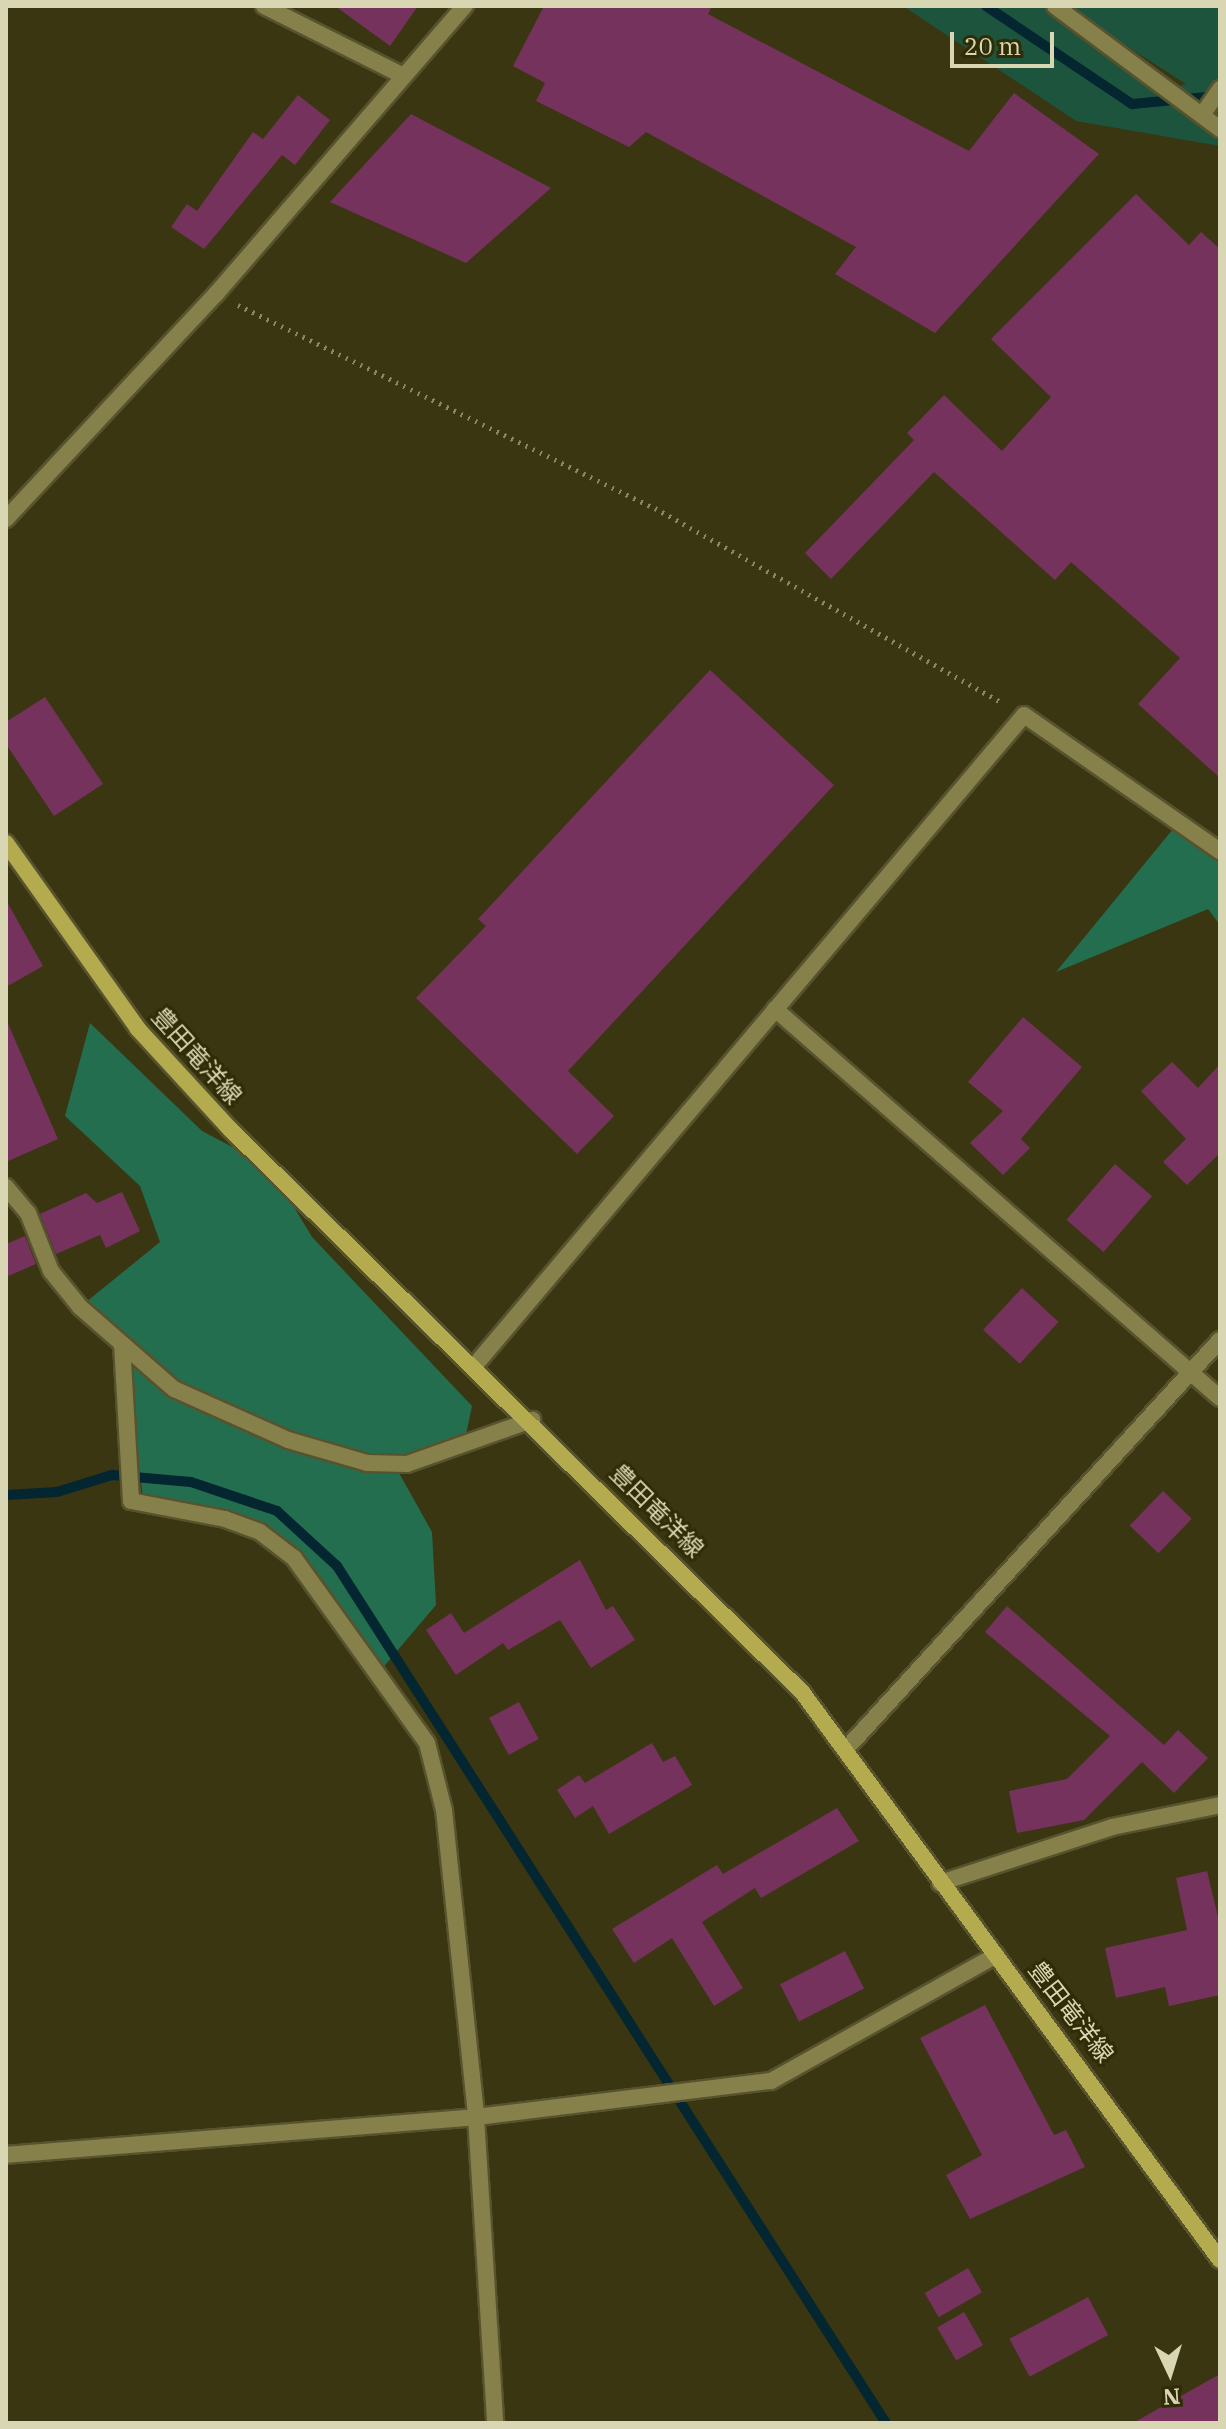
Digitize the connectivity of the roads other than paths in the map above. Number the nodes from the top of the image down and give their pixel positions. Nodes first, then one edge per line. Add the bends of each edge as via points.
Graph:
1 (264, 6) edge
2 (465, 6) edge
3 (1055, 6) edge
4 (402, 75) junction
5 (1220, 89) edge
6 (1202, 115) junction
7 (1220, 129) edge
8 (6, 519) edge
9 (6, 843) edge
10 (1220, 851) edge
11 (775, 1009) junction
12 (6, 1187) edge
13 (1220, 1340) edge
14 (122, 1344) junction
15 (476, 1364) junction
16 (1191, 1373) junction
17 (1220, 1398) edge
18 (532, 1420) junction
19 (846, 1749) junction
20 (1220, 1805) edge
21 (940, 1883) junction
22 (996, 1955) junction
23 (476, 2117) junction
24 (6, 2155) edge
25 (1220, 2260) edge
26 (495, 2423) edge

1 - 4 street
2 - 4 street
3 - 6 street
4 - 8 street via 216,294
5 - 6 street
6 - 7 street
9 - 15 main road, 豊田竜洋線 via 138,1029 230,1129
10 - 11 street via 1024,715
11 - 15 street
11 - 16 street
12 - 14 street via 28,1213 51,1271
13 - 16 street
14 - 18 street via 174,1389 288,1440 367,1463 407,1464
14 - 23 street via 131,1501 225,1519 260,1532 294,1558 427,1743 444,1810
15 - 18 main road, 豊田竜洋線
16 - 17 street
16 - 19 street
18 - 19 main road, 豊田竜洋線 via 755,1643
19 - 21 main road, 豊田竜洋線
20 - 21 street via 1112,1827
21 - 22 main road, 豊田竜洋線
22 - 23 street via 771,2081
22 - 25 main road, 豊田竜洋線
23 - 24 street
23 - 26 street

